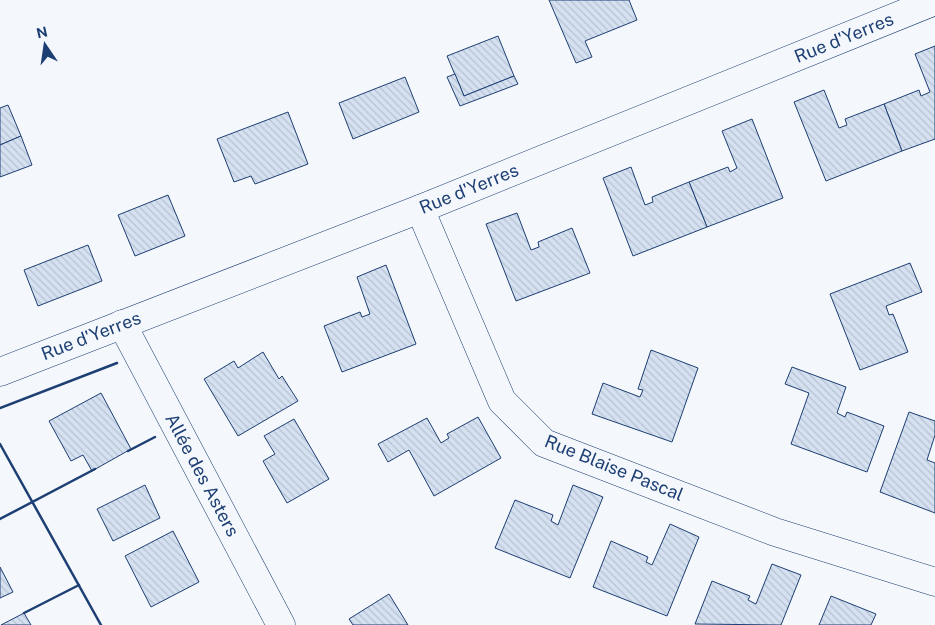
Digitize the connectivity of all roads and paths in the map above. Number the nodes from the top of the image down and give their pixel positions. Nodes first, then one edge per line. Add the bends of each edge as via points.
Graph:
1 (935, 1) edge
2 (420, 209) junction
3 (122, 324) junction
4 (0, 372) edge
5 (935, 582) edge
6 (281, 625) edge

1 - 2 street, Rue d'Yerres
2 - 3 street, Rue d'Yerres
2 - 5 street, Rue Blaise Pascal via 502,401 544,442 775,532
3 - 4 street, Rue d'Yerres
3 - 6 street, Allée des Asters

